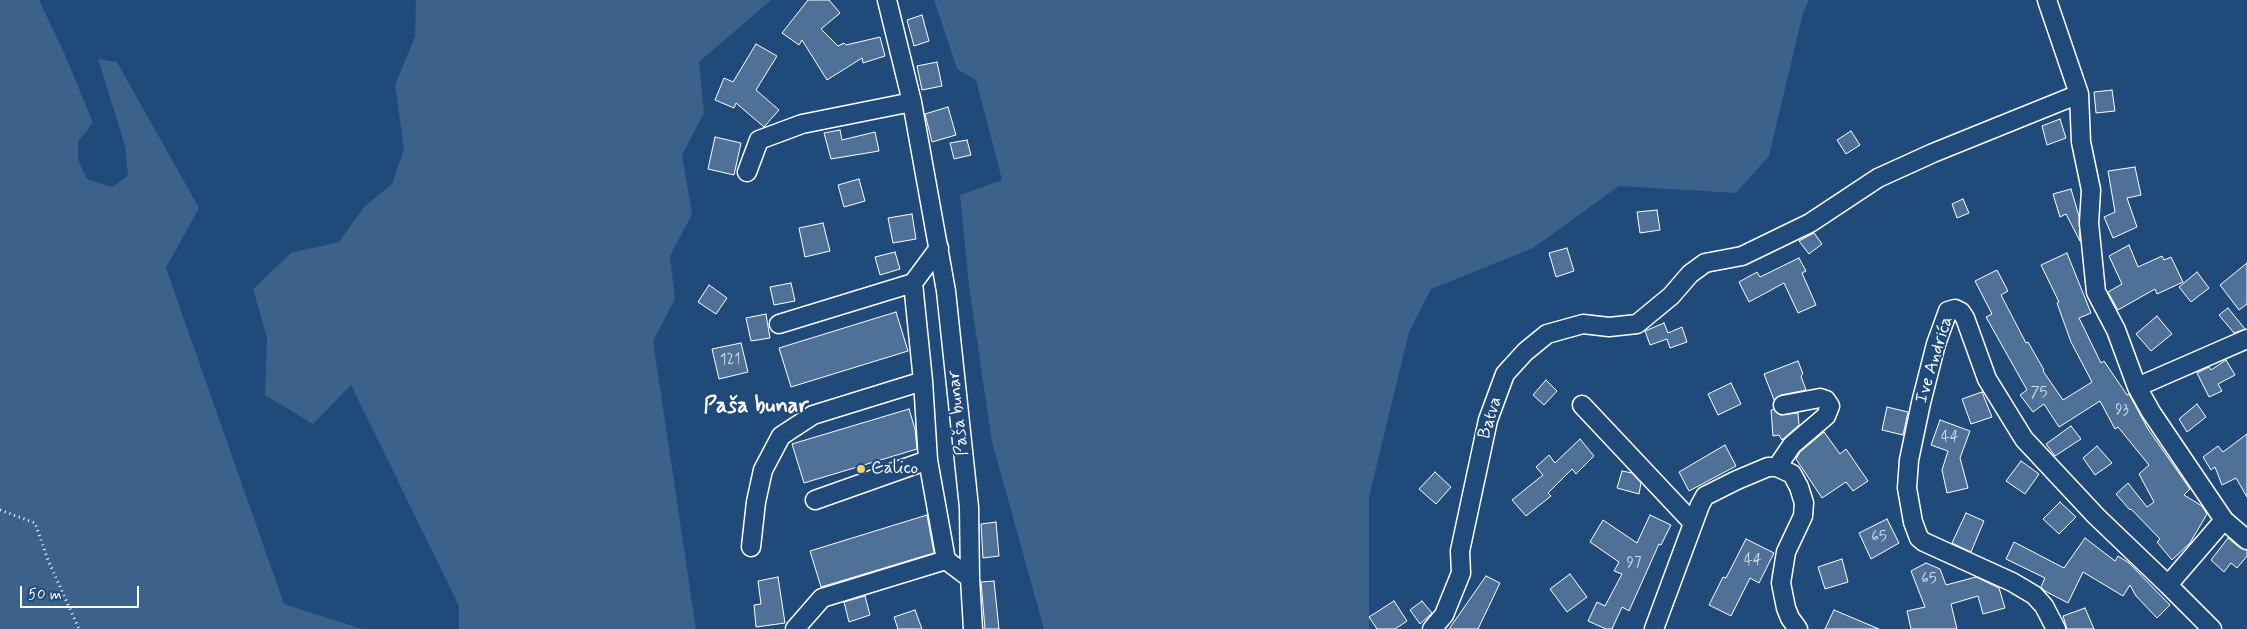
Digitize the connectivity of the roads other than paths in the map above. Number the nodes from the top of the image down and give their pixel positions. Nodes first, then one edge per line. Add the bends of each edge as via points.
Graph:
1 (888, 0) edge
2 (2046, 0) edge
3 (2079, 94) junction
4 (912, 102) junction
5 (747, 172) dead end
6 (939, 248) junction
7 (913, 283) junction
8 (779, 324) dead end
9 (2247, 339) edge
10 (923, 381) junction
11 (2137, 387) junction
12 (1582, 405) dead end
13 (1783, 405) dead end
14 (928, 460) junction
15 (1778, 467) junction
16 (815, 500) dead end
17 (2224, 520) junction
18 (1693, 523) junction
19 (2247, 540) edge
20 (751, 547) dead end
21 (946, 560) junction
22 (970, 578) junction
23 (2168, 584) junction
24 (795, 629) edge
25 (974, 629) edge
26 (1432, 629) edge
27 (1654, 629) edge
28 (1798, 629) edge
29 (2056, 629) edge
30 (2212, 629) edge

1 - 4 street, Paša bunar
2 - 3 street
3 - 11 street via 2081,142 2091,190 2089,223 2096,292 2116,330
3 - 26 street, Batva via 1878,178 1810,223 1742,256 1705,263 1637,324 1583,324 1547,334 1525,352 1505,374 1488,420 1460,551 1461,573 1444,615
4 - 5 street via 802,124 759,140
4 - 6 street, Paša bunar
6 - 7 street
6 - 22 street, Paša bunar via 969,507
7 - 8 street
7 - 10 street, Paša bunar
9 - 11 street
10 - 14 street, Paša bunar
10 - 20 street, Paša bunar via 813,415 781,436 763,470
11 - 17 street
12 - 18 street
13 - 15 street via 1820,398 1828,402 1830,408 1824,419 1792,445
14 - 16 street, Paša bunar
14 - 21 street, Paša bunar
15 - 18 street via 1768,468 1709,493
15 - 28 street via 1792,474 1804,503 1803,516 1786,552 1781,583 1786,608
17 - 19 street
17 - 23 street
18 - 27 street
21 - 22 street
21 - 24 street via 822,598
22 - 25 street, Paša bunar
23 - 29 street, Ive Andrića via 2096,516 2024,439 1987,379 1965,318 1961,312 1951,309 1945,316 1934,351 1909,460 1907,488 1913,522 1924,542 2034,595
23 - 30 street, Ive Andrića

